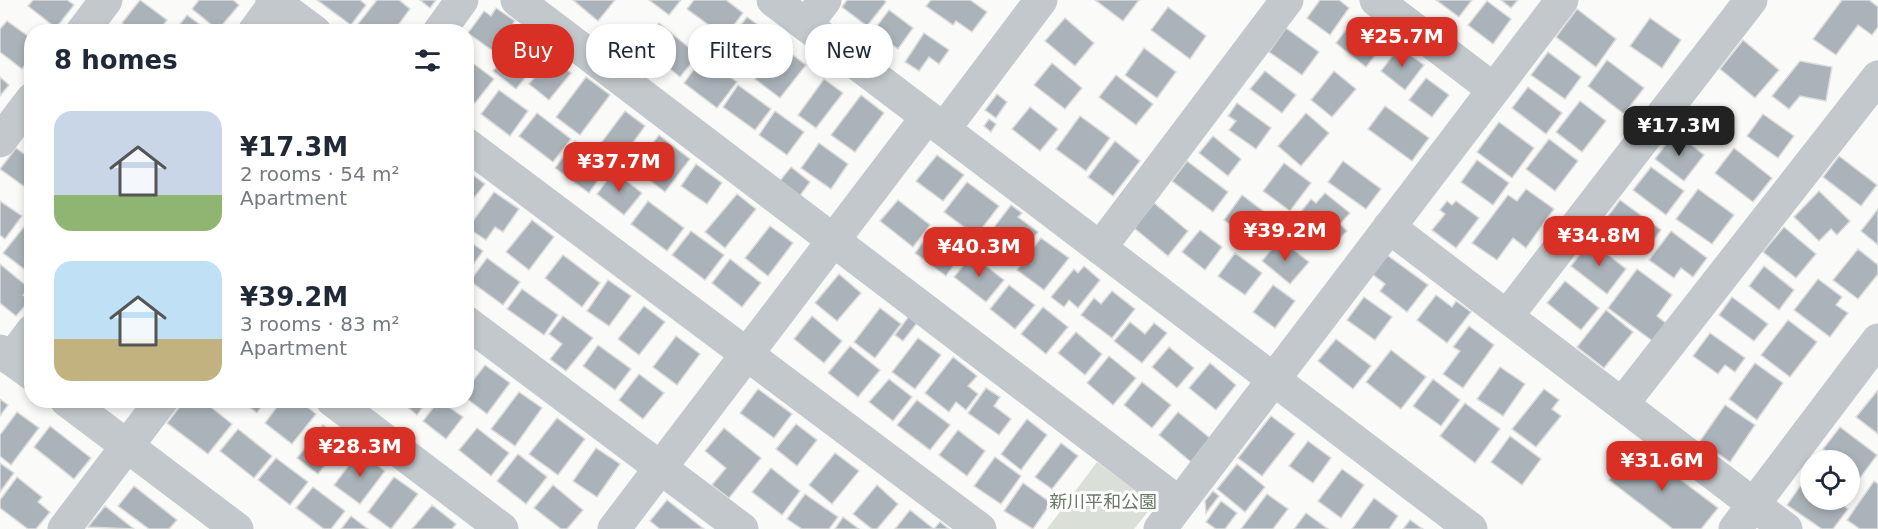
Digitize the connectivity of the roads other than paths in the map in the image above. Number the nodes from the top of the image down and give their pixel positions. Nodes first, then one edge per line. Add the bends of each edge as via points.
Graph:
1 (106, 0) edge
2 (462, 0) edge
3 (516, 0) edge
4 (773, 0) edge
5 (1041, 0) edge
6 (1287, 0) edge
7 (1376, 0) edge
8 (1562, 0) edge
9 (1750, 0) edge
10 (275, 1) edge
11 (815, 12) edge
12 (88, 24) edge
13 (259, 24) edge
14 (305, 24) edge
15 (445, 24) edge
16 (1878, 77) edge
17 (1493, 89) junction
18 (24, 110) edge
19 (936, 123) junction
20 (0, 141) edge
21 (474, 150) edge
22 (1389, 227) junction
23 (833, 240) junction
24 (1101, 248) junction
25 (1507, 316) junction
26 (474, 328) edge
27 (24, 345) edge
28 (747, 354) junction
29 (1873, 355) edge
30 (14, 361) edge
31 (1275, 380) junction
32 (1623, 403) junction
33 (77, 408) edge
34 (156, 408) edge
35 (343, 408) edge
36 (128, 447) junction
37 (661, 468) junction
38 (1744, 517) edge
39 (1176, 519) edge
40 (64, 529) edge
41 (237, 529) edge
42 (502, 529) edge
43 (614, 529) edge
44 (742, 529) edge
45 (980, 529) edge
46 (1471, 529) edge
47 (1786, 529) edge

1 - 12 street
2 - 15 street
3 - 23 street
4 - 11 street
5 - 19 street
6 - 24 street
7 - 17 street
8 - 17 street
9 - 25 street
10 - 13 street
10 - 14 street
11 - 19 street
16 - 32 street
17 - 22 street
18 - 20 street
19 - 23 street
19 - 24 street
21 - 28 street
22 - 25 street
22 - 31 street
23 - 28 street
23 - 39 street
24 - 31 street
25 - 32 street
26 - 37 street
27 - 30 street
28 - 37 street
28 - 45 street
29 - 38 street
31 - 39 street
31 - 46 street
32 - 38 street
33 - 36 street
34 - 36 street
35 - 42 street
36 - 40 street
36 - 41 street
37 - 43 street
37 - 44 street
38 - 47 street

